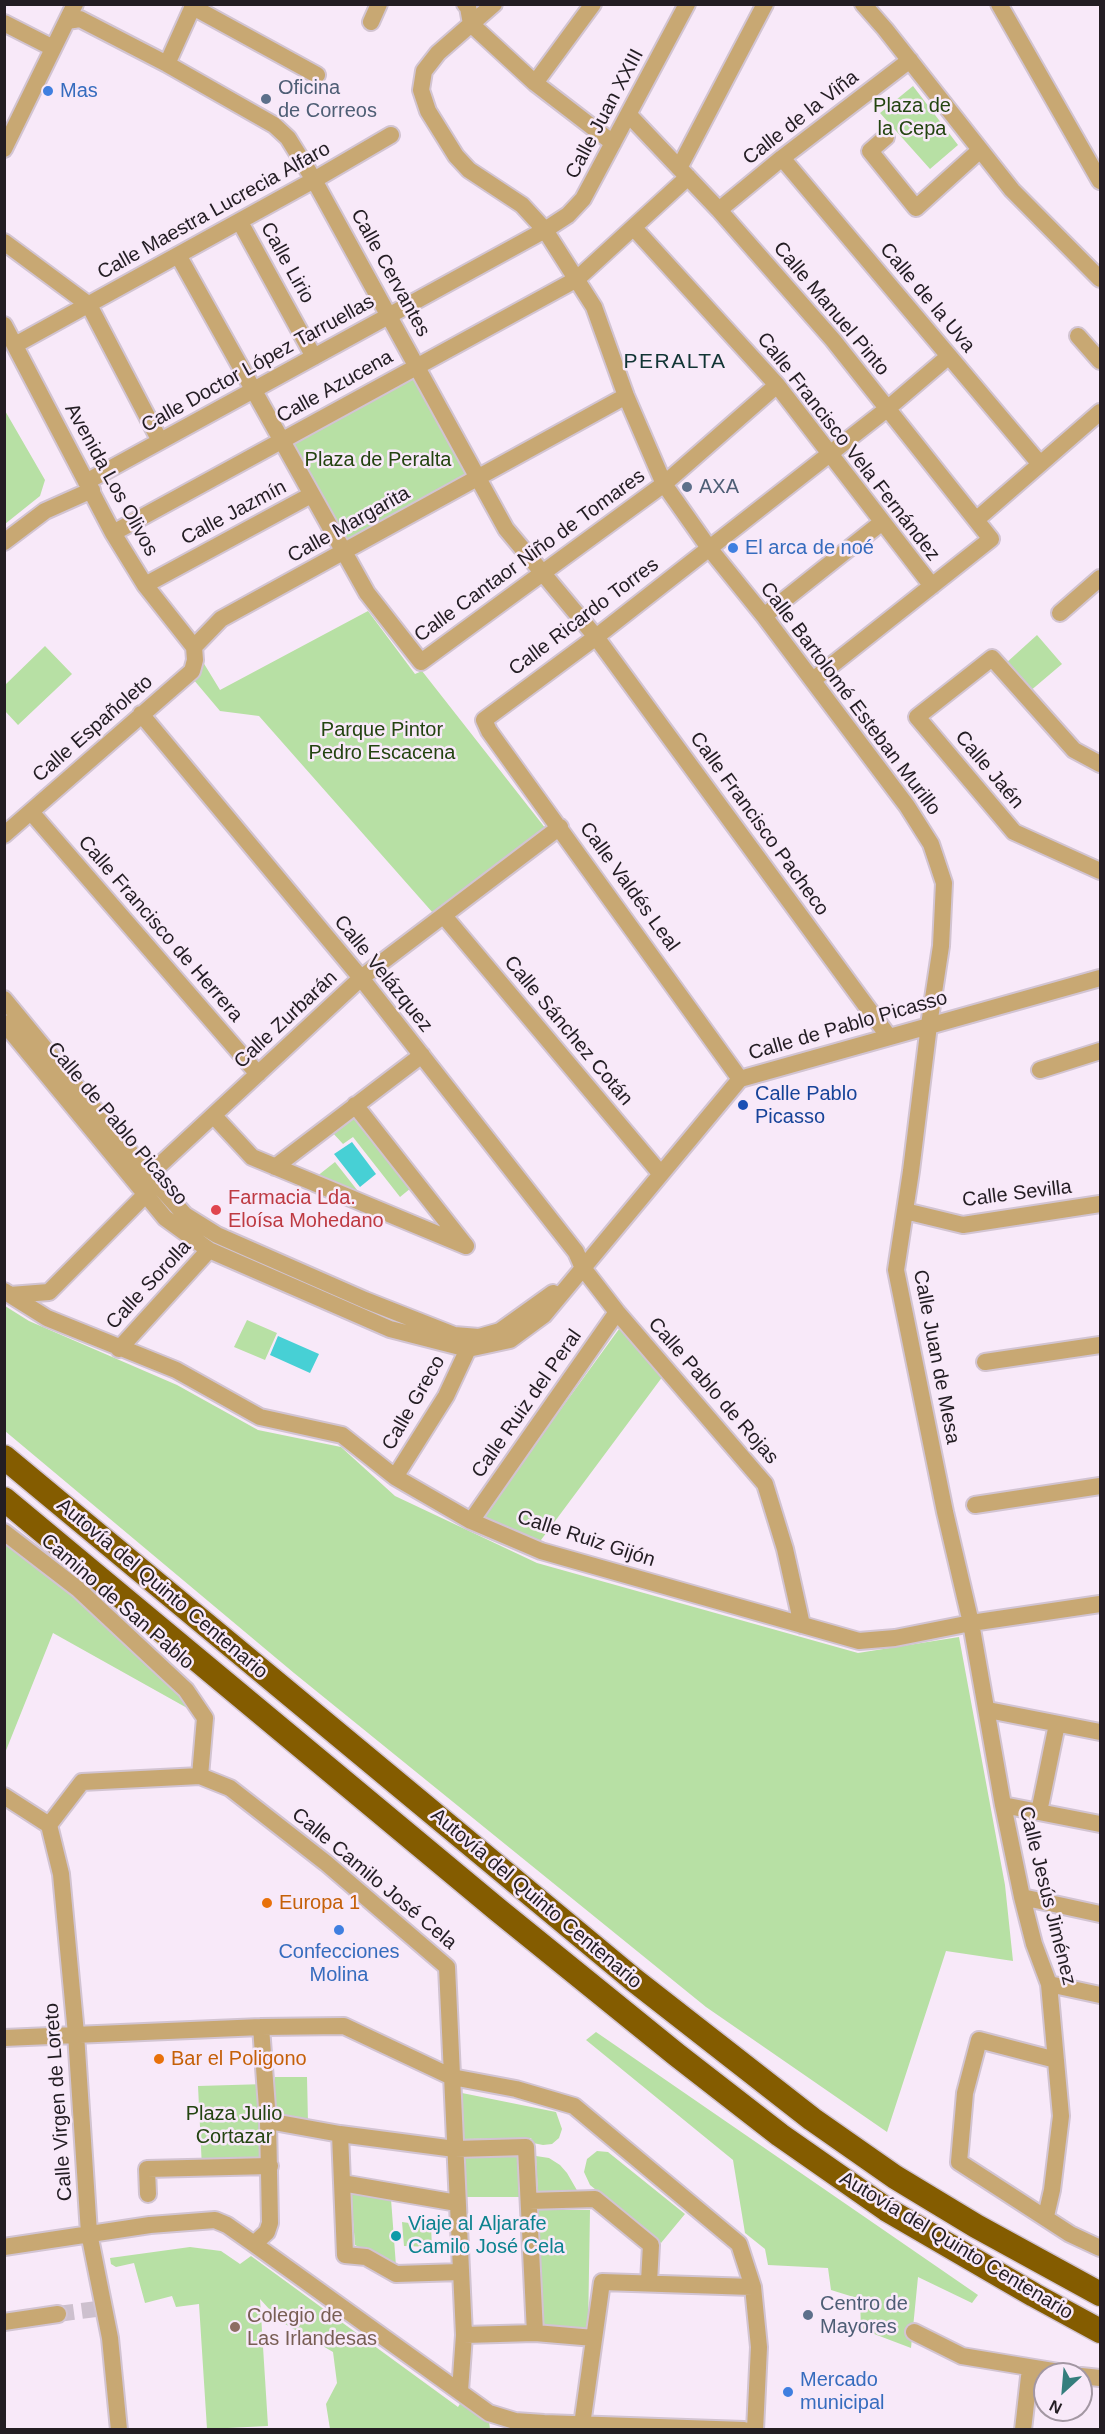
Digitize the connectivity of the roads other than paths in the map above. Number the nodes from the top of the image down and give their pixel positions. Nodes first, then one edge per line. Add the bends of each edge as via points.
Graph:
1 (75, 4) edge
2 (379, 4) edge
3 (465, 4) edge
4 (494, 4) edge
5 (593, 4) edge
6 (687, 4) edge
7 (765, 4) edge
8 (863, 4) edge
9 (999, 4) edge
10 (193, 6) edge
11 (67, 21) junction
12 (371, 22) dead end
13 (4, 24) edge
14 (471, 24) junction
15 (53, 48) junction
16 (910, 60) junction
17 (167, 64) junction
18 (317, 75) dead end
19 (535, 83) junction
20 (629, 115) junction
21 (391, 135) dead end
22 (886, 137) dead end
23 (613, 143) junction
24 (4, 149) edge
25 (979, 151) junction
26 (782, 158) junction
27 (684, 172) junction
28 (314, 180) junction
29 (1101, 182) edge
30 (719, 210) junction
31 (240, 222) junction
32 (634, 228) junction
33 (545, 230) junction
34 (4, 242) edge
35 (178, 255) junction
36 (1097, 270) edge
37 (577, 279) junction
38 (89, 305) junction
39 (389, 316) junction
40 (4, 324) edge
41 (1078, 336) dead end
42 (15, 345) junction
43 (949, 356) junction
44 (314, 357) junction
45 (1101, 361) edge
46 (417, 366) junction
47 (777, 385) junction
48 (253, 390) junction
49 (626, 396) junction
50 (887, 409) junction
51 (1101, 412) edge
52 (281, 440) junction
53 (160, 441) junction
54 (829, 454) junction
55 (1040, 464) junction
56 (478, 479) junction
57 (664, 483) junction
58 (89, 486) junction
59 (312, 495) junction
60 (976, 520) junction
61 (881, 523) junction
62 (113, 533) junction
63 (4, 542) edge
64 (709, 548) junction
65 (343, 553) junction
66 (544, 573) junction
67 (1101, 578) edge
68 (145, 585) junction
69 (932, 586) junction
70 (1060, 613) dead end
71 (764, 616) junction
72 (596, 637) junction
73 (194, 647) junction
74 (813, 680) junction
75 (141, 714) junction
76 (484, 720) joint
77 (1101, 764) edge
78 (31, 812) junction
79 (560, 827) junction
80 (4, 835) edge
81 (1101, 871) edge
82 (444, 916) junction
83 (361, 978) junction
84 (1101, 978) edge
85 (4, 999) edge
86 (4, 1023) edge
87 (929, 1025) junction
88 (889, 1037) junction
89 (1101, 1051) edge
90 (422, 1055) junction
91 (1041, 1070) dead end
92 (258, 1074) junction
93 (740, 1079) junction
94 (355, 1105) junction
95 (214, 1116) junction
96 (275, 1167) junction
97 (660, 1173) junction
98 (149, 1175) junction
99 (146, 1194) junction
100 (1101, 1204) edge
101 (905, 1211) junction
102 (209, 1250) junction
103 (583, 1268) junction
104 (49, 1292) junction
105 (7, 1293) edge
106 (617, 1312) junction
107 (47, 1318) junction
108 (1101, 1345) edge
109 (119, 1349) junction
110 (468, 1349) junction
111 (985, 1362) dead end
112 (4, 1457) edge
113 (395, 1477) junction
114 (1101, 1486) edge
115 (4, 1498) edge
116 (975, 1504) dead end
117 (471, 1521) junction
118 (4, 1532) edge
119 (1101, 1604) edge
120 (971, 1623) junction
121 (802, 1625) junction
122 (988, 1710) junction
123 (1057, 1724) junction
124 (1101, 1732) edge
125 (200, 1776) junction
126 (4, 1796) edge
127 (1003, 1805) junction
128 (1039, 1812) junction
129 (1101, 1824) edge
130 (49, 1825) junction
131 (1022, 1897) junction
132 (1101, 1914) edge
133 (1049, 1984) junction
134 (1101, 1995) edge
135 (261, 2027) junction
136 (76, 2034) junction
137 (4, 2038) edge
138 (1056, 2060) junction
139 (452, 2077) junction
140 (268, 2121) junction
141 (340, 2134) junction
142 (455, 2149) junction
143 (270, 2166) junction
144 (342, 2184) junction
145 (148, 2194) dead end
146 (529, 2201) junction
147 (457, 2203) junction
148 (1046, 2216) junction
149 (89, 2233) junction
150 (254, 2244) junction
151 (4, 2247) edge
152 (1101, 2248) edge
153 (461, 2272) junction
154 (649, 2282) junction
155 (752, 2287) junction
156 (1101, 2294) edge
157 (58, 2314) tunnel mouth
158 (4, 2322) edge
159 (1101, 2331) edge
160 (914, 2332) dead end
161 (535, 2333) junction
162 (464, 2335) junction
163 (594, 2338) junction
164 (1030, 2368) junction
165 (1033, 2368) edge
166 (460, 2391) junction
167 (582, 2425) junction
168 (119, 2430) edge
169 (744, 2430) edge
170 (755, 2430) edge
171 (1023, 2430) edge

1 - 11 street
2 - 12 street
3 - 14 street
4 - 14 street, Calle Bartolomé Esteban Murillo
5 - 19 street
6 - 20 street, Calle Juan XXIII
7 - 27 street, Calle Azucena
8 - 16 street
9 - 29 street
10 - 17 street
10 - 18 street
11 - 15 street
11 - 17 street, Calle Cervantes via 80,19
13 - 15 street
14 - 19 street
14 - 33 street, Calle Bartolomé Esteban Murillo via 424,71 421,90 428,111 469,170 522,205
15 - 24 street
16 - 25 street
16 - 26 street, Calle de la Viña
17 - 28 street, Calle Cervantes via 274,124 288,138
19 - 23 street
20 - 23 street, Calle Juan XXIII
20 - 27 street, Calle Manuel Pinto
21 - 28 street, Calle Maestra Lucrecia Alfaro
22 - 25 street via 870,151 916,208
23 - 33 street, Calle Juan XXIII via 583,199
25 - 36 street via 1012,190
26 - 30 street, Calle de la Viña
26 - 43 street, Calle de la Uva
27 - 30 street, Calle Manuel Pinto
27 - 32 street, Calle Azucena
28 - 31 street, Calle Maestra Lucrecia Alfaro
28 - 39 street, Calle Cervantes
30 - 50 street, Calle Manuel Pinto via 833,340
31 - 35 street, Calle Maestra Lucrecia Alfaro
31 - 44 street, Calle Lirio
32 - 37 street, Calle Azucena
32 - 47 street, Calle Francisco Vela Fernández
33 - 37 street, Calle Bartolomé Esteban Murillo
33 - 39 street, Calle Doctor López Tarruellas
34 - 38 street
35 - 38 street, Calle Maestra Lucrecia Alfaro
35 - 48 street
37 - 46 street, Calle Azucena
37 - 49 street, Calle Bartolomé Esteban Murillo via 594,307
38 - 42 street, Calle Maestra Lucrecia Alfaro
38 - 53 street
39 - 44 street, Calle Doctor López Tarruellas
39 - 46 street, Calle Cervantes
40 - 42 street, Avenida Los Olivos
41 - 45 street
42 - 58 street, Avenida Los Olivos
43 - 50 street, Calle Ricardo Torres
43 - 55 street, Calle de la Uva
44 - 48 street, Calle Doctor López Tarruellas
46 - 52 street, Calle Azucena
46 - 56 street, Calle Cervantes
47 - 54 street, Calle Francisco Vela Fernández
47 - 57 street, Calle Cantaor Niño de Tomares
48 - 52 street
48 - 53 street, Calle Doctor López Tarruellas
49 - 56 street, Calle Margarita
49 - 57 street, Calle Bartolomé Esteban Murillo
50 - 54 street, Calle Ricardo Torres
50 - 60 street, Calle Manuel Pinto
51 - 55 street
52 - 59 street
52 - 62 street, Calle Azucena
53 - 58 street, Calle Doctor López Tarruellas
54 - 61 street, Calle Francisco Vela Fernández
54 - 64 street, Calle Ricardo Torres
55 - 60 street
56 - 65 street, Calle Margarita
56 - 66 street, Calle Cervantes via 506,529
57 - 64 street, Calle Bartolomé Esteban Murillo
57 - 66 street, Calle Cantaor Niño de Tomares
58 - 62 street, Avenida Los Olivos
58 - 63 street, Calle Doctor López Tarruellas via 45,511
59 - 65 street
59 - 68 street, Calle Jazmín
60 - 69 street, Calle Manuel Pinto via 991,539
61 - 69 street, Calle Francisco Vela Fernández
61 - 71 street
62 - 68 street, Avenida Los Olivos
64 - 71 street, Calle Bartolomé Esteban Murillo
64 - 72 street, Calle Ricardo Torres
65 - 66 street, Calle Cantaor Niño de Tomares via 367,593 421,662
65 - 73 street, Calle Margarita via 220,619
66 - 72 street, Calle Cervantes
67 - 70 street
68 - 73 street, Avenida Los Olivos
69 - 74 street
71 - 74 street, Calle Bartolomé Esteban Murillo
72 - 76 street, Calle Ricardo Torres
72 - 88 street, Calle Francisco Pacheco
73 - 75 street, Calle Españoleto via 192,671
74 - 87 street, Calle Bartolomé Esteban Murillo via 931,844 944,883 941,946
75 - 78 street, Calle Españoleto
75 - 83 street, Calle Velázquez
76 - 79 street, Calle Valdés Leal
77 - 81 street, Calle Jaén via 1074,750 992,658 917,717 1014,832
78 - 80 street, Calle Españoleto
78 - 92 street, Calle Francisco de Herrera
79 - 82 street, Calle Zurbarán
79 - 93 street, Calle Valdés Leal
82 - 83 street, Calle Zurbarán
82 - 97 street, Calle Sánchez Cotán
83 - 90 street, Calle Velázquez
83 - 92 street, Calle Zurbarán
84 - 87 street, Calle de Pablo Picasso
85 - 98 street, Calle de Pablo Picasso
86 - 99 street, Calle de Pablo Picasso
87 - 88 street, Calle de Pablo Picasso
87 - 101 street, Calle Juan de Mesa
88 - 93 street, Calle de Pablo Picasso
89 - 91 street
90 - 94 street
90 - 103 street, Calle Velázquez via 576,1252
92 - 95 street, Calle Zurbarán
93 - 97 street, Calle de Pablo Picasso
94 - 96 street
94 - 96 street via 466,1246
95 - 96 street via 252,1157
95 - 98 street, Calle Zurbarán
97 - 103 street, Calle de Pablo Picasso
98 - 99 street
98 - 103 street, Calle de Pablo Picasso via 185,1215 217,1235 454,1335 479,1337 500,1331
99 - 102 street, Calle de Pablo Picasso via 165,1218
99 - 104 street
100 - 101 street, Calle Sevilla via 963,1225
101 - 120 street, Calle Juan de Mesa via 896,1270 942,1501
102 - 109 street, Calle Sorolla
102 - 110 street, Calle de Pablo Picasso via 390,1329
103 - 106 street, Calle Pablo de Rojas
103 - 110 street, Calle de Pablo Picasso via 544,1315 510,1340
104 - 105 street
104 - 107 street
105 - 107 street, Calle Ruiz Gijón
106 - 117 street, Calle Ruiz del Peral
106 - 121 street, Calle Pablo de Rojas via 765,1484
107 - 109 street, Calle Ruiz Gijón
108 - 111 street
109 - 113 street, Calle Ruiz Gijón via 176,1370 260,1417 342,1435
110 - 113 street, Calle Greco via 446,1395
112 - 156 highway, Autovía del Quinto Centenario via 625,1973 812,2119 895,2177
113 - 117 street, Calle Ruiz Gijón
114 - 116 street
115 - 159 highway, Autovía del Quinto Centenario via 498,1910 780,2134 886,2209
117 - 121 street, Calle Ruiz Gijón via 541,1551
118 - 125 street, Camino de San Pablo via 78,1590 186,1690 205,1718
119 - 120 street, Calle Ruiz Gijón
120 - 121 street, Calle Ruiz Gijón via 859,1641
120 - 122 street, Calle Jesús Jiménez
122 - 123 street
122 - 127 street, Calle Jesús Jiménez
123 - 124 street
123 - 128 street
125 - 130 street, Calle Camilo José Cela via 82,1782
125 - 139 street, Calle Camilo José Cela via 230,1788 326,1863 447,1967
126 - 130 street
127 - 128 street
127 - 131 street, Calle Jesús Jiménez
128 - 129 street
130 - 136 street, Calle Virgen de Loreto via 61,1874
131 - 132 street
131 - 133 street, Calle Jesús Jiménez
133 - 134 street
133 - 138 street, Calle Jesús Jiménez
135 - 136 street
135 - 139 street via 344,2026
135 - 140 street
136 - 137 street
136 - 149 street, Calle Virgen de Loreto
138 - 148 street, Calle Jesús Jiménez via 1061,2116
138 - 148 street via 979,2040 965,2093 959,2162
139 - 142 street, Calle Camilo José Cela
139 - 155 street via 516,2089 574,2106 739,2244
140 - 141 street
140 - 143 street
141 - 142 street
141 - 144 street
142 - 146 street via 526,2147
142 - 147 street, Calle Camilo José Cela
143 - 145 street via 147,2169
143 - 150 street via 270,2223 267,2232
144 - 147 street
144 - 153 street via 345,2255 366,2257 396,2274
146 - 154 street via 595,2199 651,2245
146 - 161 street
147 - 153 street, Calle Camilo José Cela
148 - 152 street via 1070,2234
149 - 150 street via 202,2219 214,2220
149 - 151 street
149 - 168 street, Calle Virgen de Loreto via 110,2338
150 - 166 street
153 - 162 street, Calle Camilo José Cela
154 - 155 street
154 - 163 street via 602,2282
155 - 170 street via 759,2347
157 - 158 street
160 - 164 street via 962,2356
161 - 162 street
161 - 163 street
162 - 166 street, Calle Camilo José Cela
163 - 167 street
164 - 165 street
164 - 171 street
166 - 167 street via 489,2413 514,2421
167 - 169 street

